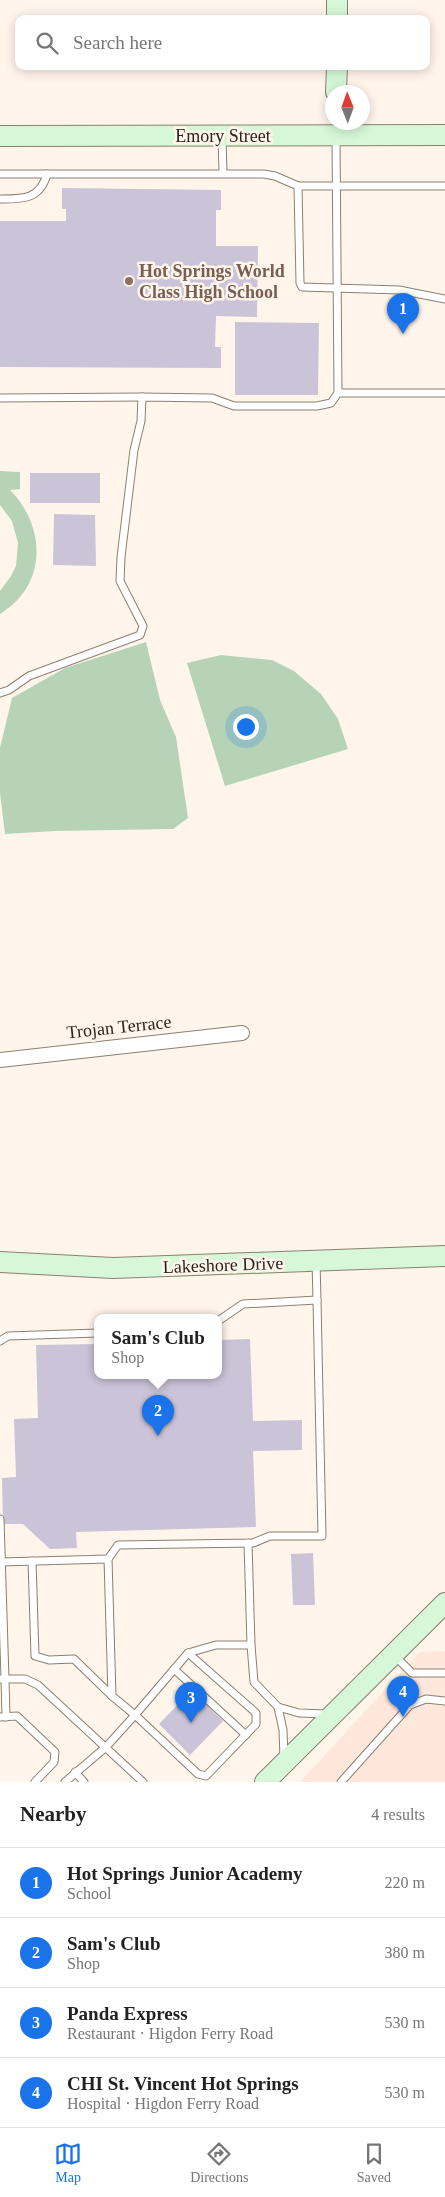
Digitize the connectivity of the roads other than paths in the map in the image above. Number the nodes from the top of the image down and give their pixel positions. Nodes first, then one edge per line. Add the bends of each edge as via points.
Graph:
1 (337, 0) edge
2 (337, 15) edge
3 (337, 70) edge
4 (336, 85) edge
5 (325, 130) edge
6 (336, 130) edge
7 (354, 130) edge
8 (445, 135) edge
9 (0, 136) edge
10 (222, 136) junction
11 (0, 174) edge
12 (47, 174) junction
13 (223, 174) junction
14 (298, 186) junction
15 (336, 186) junction
16 (445, 186) edge
17 (0, 199) edge
18 (336, 288) junction
19 (445, 298) edge
20 (338, 393) junction
21 (445, 393) edge
22 (142, 397) junction
23 (0, 398) edge
24 (0, 693) edge
25 (242, 1033) dead end
26 (0, 1060) edge
27 (445, 1256) edge
28 (316, 1260) junction
29 (0, 1262) edge
30 (317, 1300) junction
31 (222, 1318) edge
32 (94, 1333) edge
33 (0, 1341) edge
34 (0, 1519) edge
35 (248, 1543) junction
36 (108, 1559) junction
37 (32, 1561) junction
38 (2, 1562) junction
39 (445, 1603) edge
40 (251, 1645) junction
41 (188, 1653) junction
42 (393, 1655) junction
43 (174, 1669) junction
44 (445, 1673) edge
45 (3, 1679) edge
46 (112, 1696) junction
47 (445, 1701) edge
48 (278, 1708) junction
49 (333, 1714) junction
50 (135, 1715) junction
51 (3, 1717) edge
52 (246, 1736) junction
53 (106, 1747) junction
54 (284, 1764) junction
55 (76, 1772) junction
56 (35, 1782) edge
57 (65, 1782) edge
58 (84, 1782) edge
59 (142, 1782) edge
60 (265, 1782) edge
61 (342, 1782) edge

1 - 2 street
3 - 4 street
5 - 10 street, Emory Street
6 - 15 lane
7 - 8 street, Emory Street
9 - 10 street, Emory Street
10 - 13 lane
11 - 12 lane
12 - 13 lane
12 - 17 lane via 44,184 25,198
13 - 14 lane via 270,174
14 - 15 lane
14 - 18 lane via 300,283 307,288
15 - 16 lane
15 - 18 lane
18 - 19 lane via 400,290
18 - 20 lane
20 - 21 lane
20 - 22 lane via 331,403 317,406 234,406 212,398
22 - 23 lane
22 - 24 lane via 120,573 120,581 143,626 140,635 29,676
25 - 26 street, Trojan Terrace
27 - 28 street, Lakeshore Drive
28 - 29 street, Lakeshore Drive via 113,1268
28 - 30 lane
30 - 31 lane via 243,1304
30 - 35 lane via 322,1536 270,1536
32 - 33 lane via 8,1336
34 - 38 lane
35 - 36 lane via 118,1545
35 - 40 lane
36 - 37 lane
36 - 46 lane
37 - 38 lane
37 - 46 lane via 35,1656 49,1660 74,1659
38 - 45 lane
39 - 42 street
40 - 41 lane via 216,1645
40 - 48 lane via 254,1682
41 - 43 lane
41 - 52 lane via 256,1713 256,1724
42 - 44 lane via 412,1673
42 - 49 street
43 - 50 lane
43 - 52 lane
45 - 51 lane
45 - 53 lane via 25,1679 38,1685
46 - 50 lane
47 - 61 lane via 426,1699 410,1704
48 - 49 lane
48 - 54 lane via 283,1730
49 - 54 street
50 - 52 lane via 198,1774 206,1776
50 - 53 lane
51 - 56 lane via 16,1716 55,1752 54,1762
53 - 55 lane
53 - 59 lane
54 - 60 street
55 - 57 lane
55 - 58 lane

